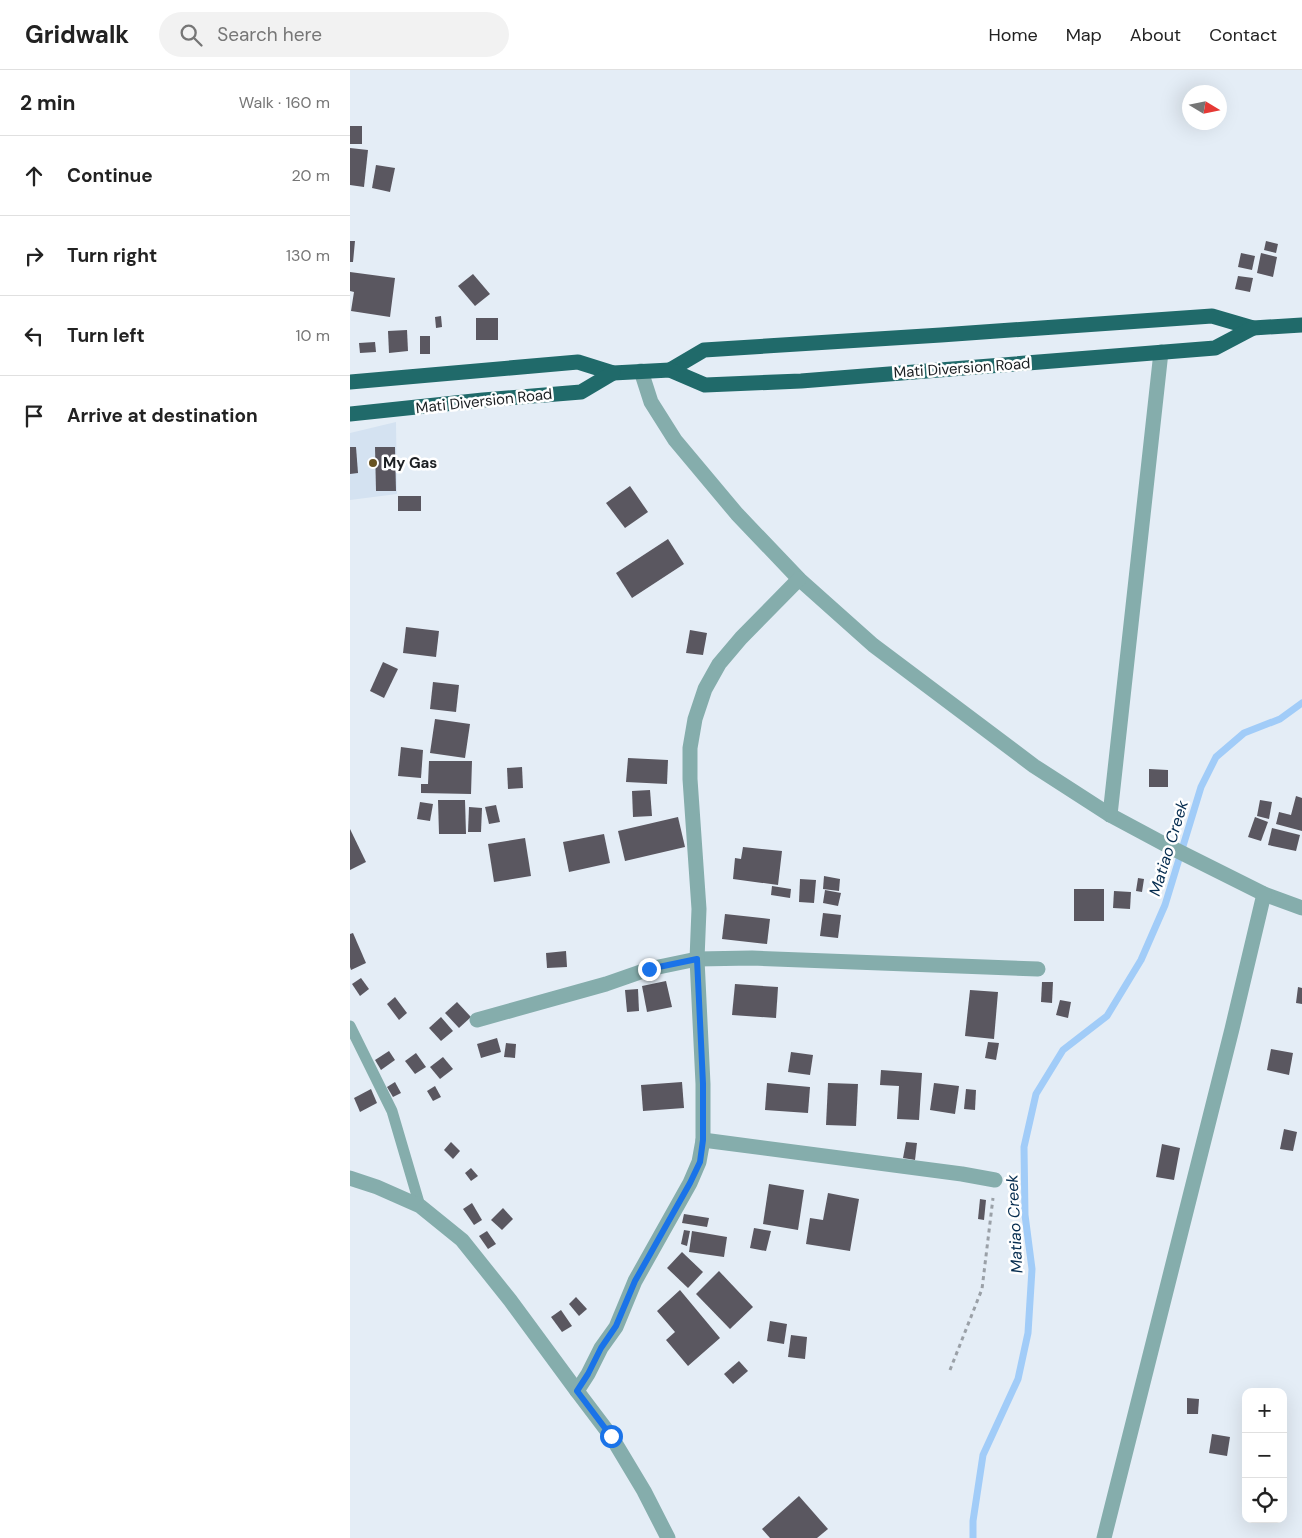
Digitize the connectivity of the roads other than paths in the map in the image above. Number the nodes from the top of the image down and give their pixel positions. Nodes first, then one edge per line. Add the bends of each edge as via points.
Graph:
1 (1302, 325) edge
2 (1253, 328) junction
3 (1161, 352) junction
4 (670, 370) junction
5 (641, 371) junction
6 (613, 373) junction
7 (350, 382) edge
8 (350, 414) edge
9 (799, 579) junction
10 (1110, 815) junction
11 (1264, 894) junction
12 (1302, 908) edge
13 (697, 959) junction
14 (1038, 969) dead end
15 (477, 1020) dead end
16 (350, 1026) edge
17 (703, 1140) junction
18 (350, 1178) edge
19 (995, 1180) road end
20 (420, 1206) junction
21 (577, 1391) junction
22 (668, 1538) edge
23 (1104, 1538) edge

1 - 2 highway, Mati Diversion Road
2 - 3 highway, Mati Diversion Road via 1215,348
2 - 4 highway, Mati Diversion Road via 1212,316 704,350
3 - 4 highway, Mati Diversion Road via 801,381 705,385
3 - 10 street
4 - 5 highway, Mati Diversion Road
5 - 6 highway, Mati Diversion Road
5 - 9 street via 651,402 675,440 737,514
6 - 7 highway, Mati Diversion Road via 578,362
6 - 8 highway, Mati Diversion Road via 581,392
9 - 10 street via 873,645 944,700 1034,766
9 - 13 street via 719,664 705,689 695,719 690,748 690,779 699,909
10 - 11 street
11 - 12 street
11 - 23 street
13 - 14 street via 752,958
13 - 15 street via 649,969
13 - 17 street
16 - 20 lane via 392,1112
17 - 19 street
17 - 21 street via 700,1162 690,1183 635,1281 616,1326
18 - 20 street
20 - 21 street via 462,1240
21 - 22 street via 611,1436

